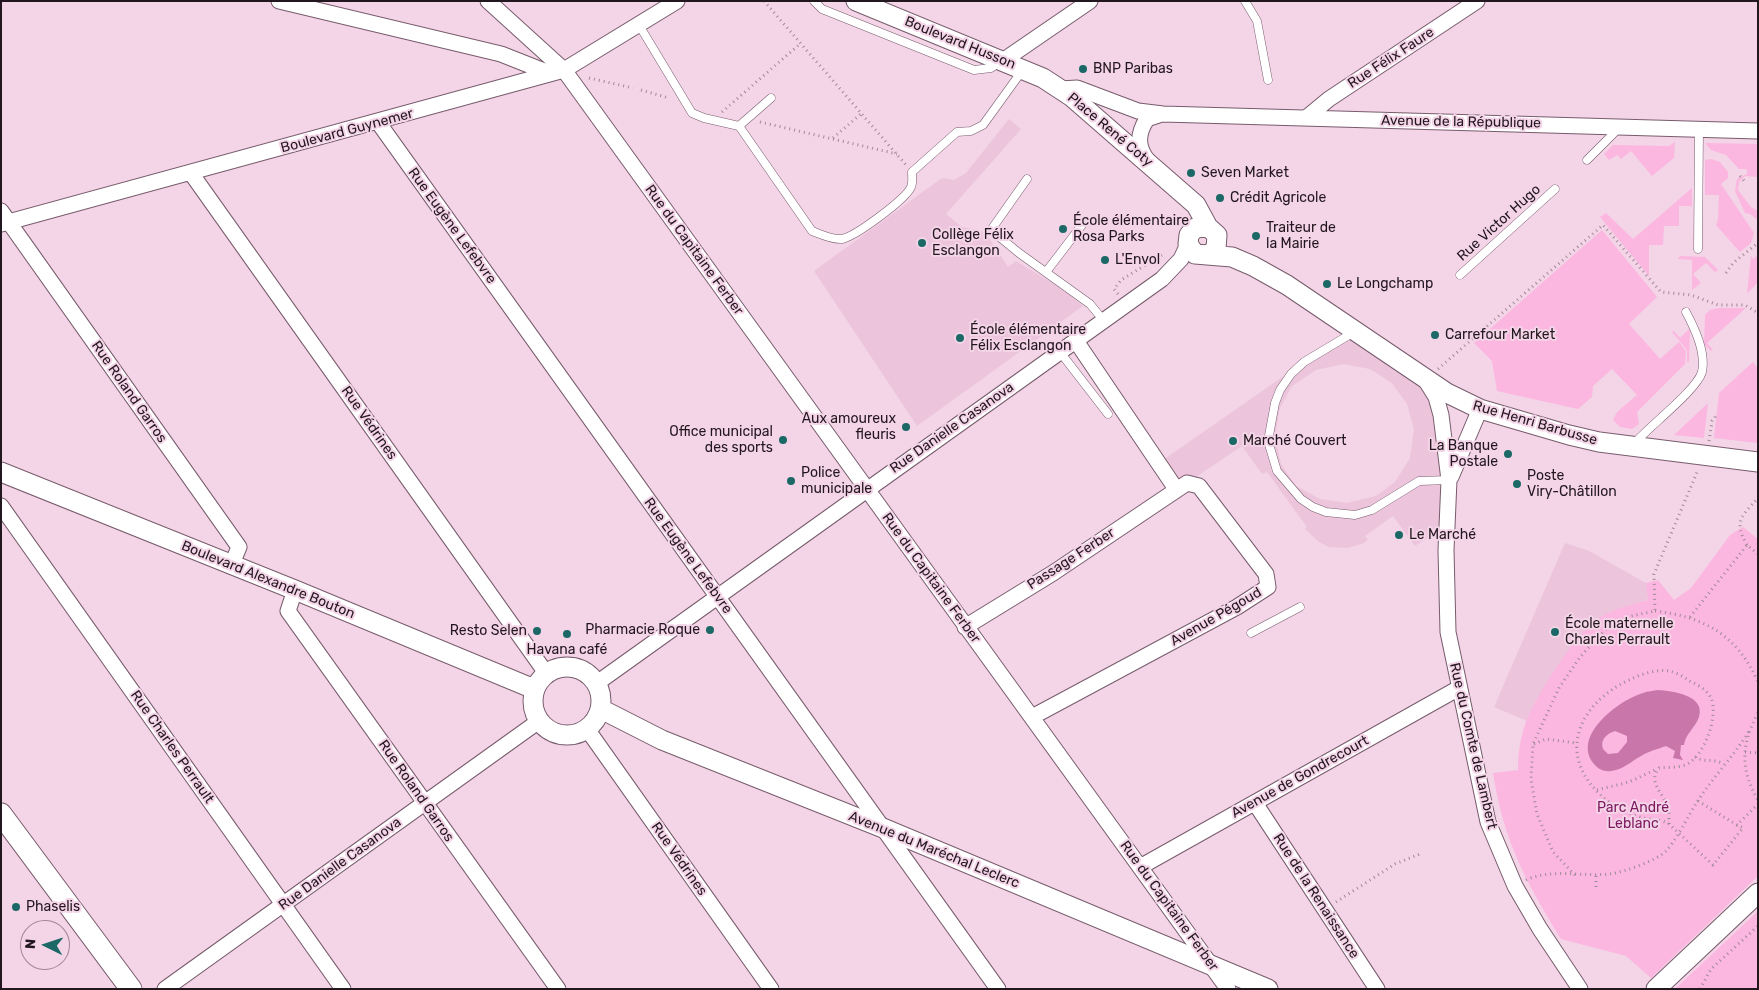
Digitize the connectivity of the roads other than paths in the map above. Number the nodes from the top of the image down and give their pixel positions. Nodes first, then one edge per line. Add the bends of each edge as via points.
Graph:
1 (279, 1) edge
2 (488, 1) edge
3 (677, 1) edge
4 (814, 1) edge
5 (856, 1) edge
6 (1090, 1) edge
7 (1245, 1) edge
8 (1478, 1) edge
9 (639, 26) junction
10 (1004, 60) junction
11 (1024, 68) junction
12 (564, 70) junction
13 (1268, 80) dead end
14 (1061, 89) junction
15 (771, 98) dead end
16 (1163, 114) junction
17 (1306, 118) junction
18 (378, 122) junction
19 (739, 126) junction
20 (1621, 127) junction
21 (1700, 129) junction
22 (1758, 131) edge
23 (1587, 160) dead end
24 (1150, 164) junction
25 (191, 173) junction
26 (1028, 179) dead end
27 (1171, 183) junction
28 (1555, 189) dead end
29 (4, 219) edge
30 (1082, 225) dead end
31 (1213, 233) junction
32 (1197, 248) junction
33 (1698, 249) dead end
34 (1046, 272) junction
35 (1460, 275) dead end
36 (1287, 285) junction
37 (1686, 312) dead end
38 (1104, 321) junction
39 (1354, 332) junction
40 (1076, 341) junction
41 (1060, 352) junction
42 (1425, 380) junction
43 (1480, 409) junction
44 (1108, 414) dead end
45 (1632, 447) junction
46 (1758, 462) edge
47 (1, 472) edge
48 (1449, 480) junction
49 (867, 488) junction
50 (1176, 489) junction
51 (1, 506) edge
52 (232, 564) junction
53 (296, 590) junction
54 (717, 597) junction
55 (1300, 607) dead end
56 (964, 627) junction
57 (1251, 633) dead end
58 (546, 673) junction
59 (597, 683) junction
60 (1459, 688) junction
61 (534, 689) junction
62 (601, 709) junction
63 (1032, 717) junction
64 (538, 721) junction
65 (587, 729) junction
66 (1254, 802) junction
67 (425, 803) junction
68 (1, 814) edge
69 (883, 828) junction
70 (1140, 867) junction
71 (56, 890) junction
72 (1758, 893) edge
73 (284, 904) junction
74 (1211, 965) junction
75 (116, 989) edge
76 (132, 989) edge
77 (165, 989) edge
78 (343, 989) edge
79 (558, 989) edge
80 (771, 989) edge
81 (998, 989) edge
82 (1228, 989) edge
83 (1268, 989) edge
84 (1377, 989) edge
85 (1580, 989) edge
86 (1656, 989) edge

1 - 12 street via 501,54 544,71
2 - 12 street, Rue du Capitaine Ferber
3 - 9 street, Boulevard Guynemer
4 - 10 lane via 822,9 974,70 991,68
5 - 10 street, Boulevard Husson
6 - 10 street
7 - 13 lane via 1257,21
8 - 17 street, Rue Félix Faure via 1329,99
9 - 12 street, Boulevard Guynemer
9 - 19 lane via 692,112
10 - 11 street, Boulevard Husson
11 - 14 street, Boulevard Husson
11 - 19 lane via 983,125 971,131 957,132 912,172 912,186 905,196 842,239 812,231
12 - 18 street, Boulevard Guynemer
12 - 49 street, Rue du Capitaine Ferber
14 - 16 street, Place René Coty via 1077,88 1138,111
14 - 24 street, Place René Coty
15 - 19 lane
16 - 17 street, Avenue de la République
16 - 24 street via 1147,119 1139,135 1142,153
17 - 20 street, Avenue de la République
18 - 25 street, Boulevard Guynemer
18 - 54 street, Rue Eugène Lefebvre
20 - 21 street, Avenue de la République
20 - 23 lane
21 - 22 street, Avenue de la République
21 - 33 lane
24 - 27 street, Place René Coty
25 - 29 street, Boulevard Guynemer
25 - 58 street, Rue Védrines
26 - 34 lane via 991,230
27 - 31 street via 1196,205
27 - 32 street
28 - 35 lane, Rue Victor Hugo
29 - 52 street, Rue Roland Garros via 239,547
30 - 34 lane
31 - 32 street via 1216,248
31 - 32 street via 1195,228
31 - 36 street, Rue Henri Barbusse via 1244,250
32 - 36 street, Rue Henri Barbusse via 1242,260
32 - 38 street, Rue Danielle Casanova via 1162,279
34 - 38 lane via 1090,304
36 - 39 street, Rue Henri Barbusse
37 - 45 lane via 1697,333 1702,364 1700,376 1694,386
38 - 40 street, Rue Danielle Casanova
39 - 42 street, Rue Henri Barbusse
39 - 48 lane via 1304,362 1280,390 1268,441 1278,471 1300,499 1313,507 1326,512 1355,514 1372,510 1419,481
40 - 41 street, Rue Danielle Casanova
40 - 50 street
41 - 44 lane
41 - 49 street, Rue Danielle Casanova
42 - 43 street, Rue Henri Barbusse
42 - 48 street, Rue du Comte de Lambert via 1436,397 1441,415
43 - 45 street, Rue Henri Barbusse via 1570,435
43 - 48 street, Rue du Comte de Lambert
45 - 46 street, Rue Henri Barbusse
47 - 52 street, Boulevard Alexandre Bouton
48 - 60 street, Rue du Comte de Lambert via 1446,594 1448,632
49 - 54 street, Rue Danielle Casanova
49 - 56 street, Rue du Capitaine Ferber
50 - 56 street, Passage Ferber via 1053,573
50 - 63 street, Avenue Pégoud via 1187,483 1199,486 1266,574 1268,587 1237,607
51 - 73 street, Rue Charles Perrault
52 - 53 street, Boulevard Alexandre Bouton
53 - 61 street, Boulevard Alexandre Bouton
53 - 67 street, Rue Roland Garros via 288,611
54 - 59 street, Rue Danielle Casanova
54 - 69 street, Rue Eugène Lefebvre
55 - 57 lane
56 - 63 street, Rue du Capitaine Ferber
58 - 59 street via 555,668 574,667 583,670
58 - 61 street
59 - 62 street
60 - 66 street, Avenue de Gondrecourt
60 - 85 street, Rue du Comte de Lambert via 1488,822 1515,886
61 - 64 street via 532,706
62 - 65 street
62 - 69 street, Avenue du Maréchal Leclerc via 662,740
63 - 70 street, Rue du Capitaine Ferber
64 - 65 street via 546,729 566,736
64 - 67 street, Rue Danielle Casanova
65 - 80 street, Rue Védrines
66 - 70 street, Avenue de Gondrecourt
66 - 84 street, Rue de la Renaissance
67 - 73 street, Rue Danielle Casanova
67 - 79 street, Rue Roland Garros
68 - 71 main road
69 - 74 street, Avenue du Maréchal Leclerc
69 - 81 street, Rue Eugène Lefebvre
70 - 74 street, Rue du Capitaine Ferber
71 - 75 main road
71 - 76 main road
72 - 86 street
73 - 77 street, Rue Danielle Casanova
73 - 78 street, Rue Charles Perrault
74 - 82 street, Rue du Capitaine Ferber
74 - 83 street, Avenue du Maréchal Leclerc

